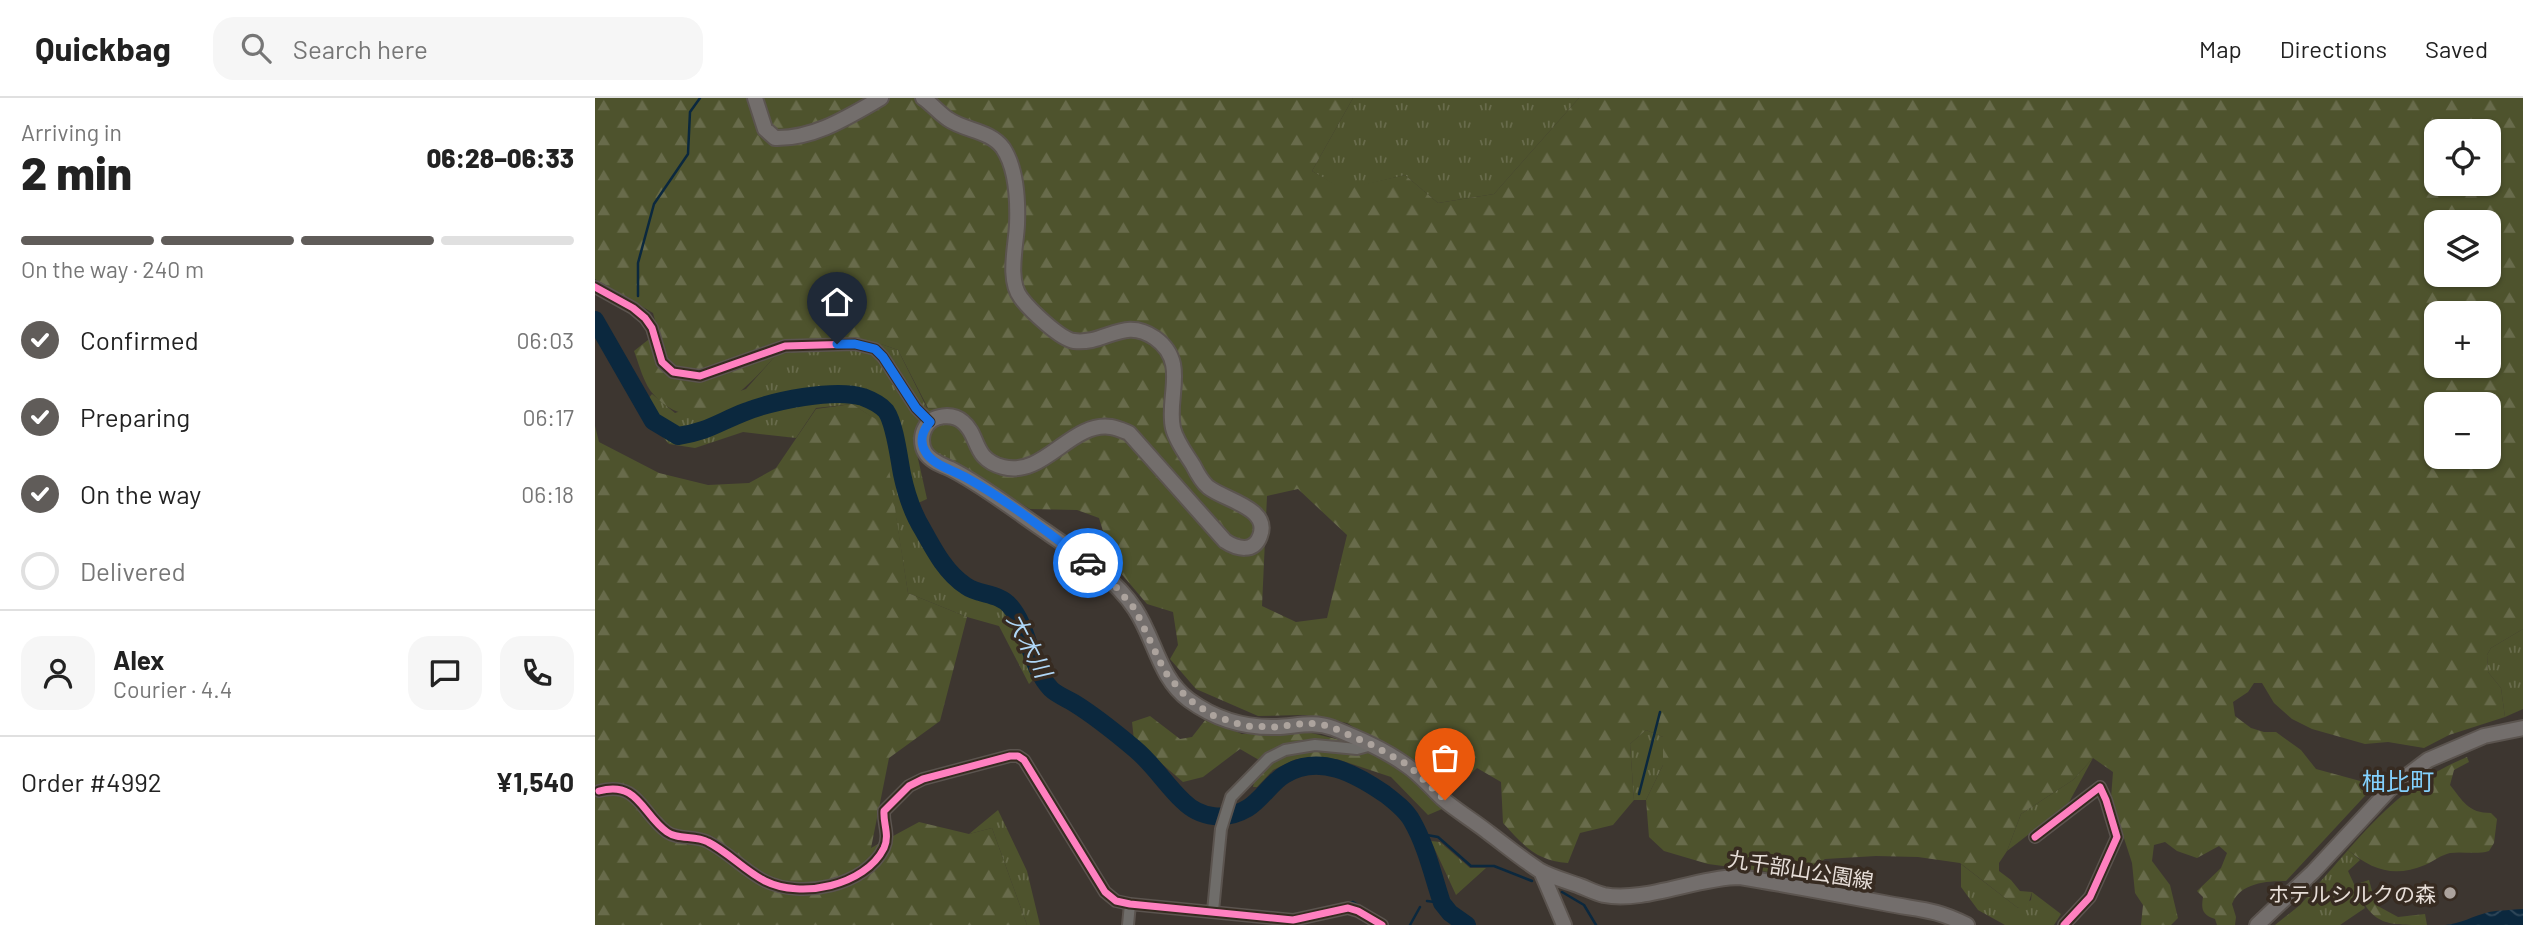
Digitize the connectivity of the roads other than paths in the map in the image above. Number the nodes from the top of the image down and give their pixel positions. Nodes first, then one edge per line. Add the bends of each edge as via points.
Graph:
1 (755, 98) edge
2 (881, 98) edge
3 (923, 98) edge
4 (595, 287) edge
5 (930, 422) junction
6 (2523, 728) edge
7 (1372, 745) junction
8 (599, 790) dead end
9 (2035, 838) dead end
10 (1541, 871) junction
11 (1130, 904) junction
12 (1213, 911) junction
13 (1959, 923) edge
14 (1128, 925) edge
15 (1382, 925) edge
16 (1564, 925) edge
17 (2064, 925) edge
18 (2257, 925) edge

1 - 2 main road via 765,129 775,138 795,138 839,122
3 - 5 main road via 948,119 991,136 1014,169 1017,224 1012,265 1019,296 1060,336 1072,341 1137,330 1166,348 1175,376 1172,426 1176,436 1205,484 1254,512 1262,532 1254,546 1234,547 1129,433 1113,427 1099,427 1032,465 1018,468 988,460 963,421 941,416
4 - 5 street via 645,318 662,362 673,372 700,376 785,346 855,344 875,349 883,357
5 - 7 main road, 九千部山公園線 via 922,440 925,452 1109,579 1135,609 1165,672 1187,698 1212,715 1245,726 1329,726
6 - 18 main road via 2484,736 2428,760 2391,788
7 - 10 main road, 九千部山公園線 via 1408,765 1445,800
7 - 12 street via 1285,750 1269,758 1231,797 1221,829
8 - 11 street via 628,792 665,831 704,840 766,881 787,888 811,888 845,881 869,867 884,847 884,811 909,786 1018,756 1105,892 1115,901
9 - 17 street via 2100,787 2117,837 2090,897
10 - 13 main road, 九千部山公園線 via 1604,895 1626,896 1718,877 1740,877 1931,909
10 - 16 main road
11 - 12 street
11 - 14 street
12 - 15 street via 1293,920 1349,908

